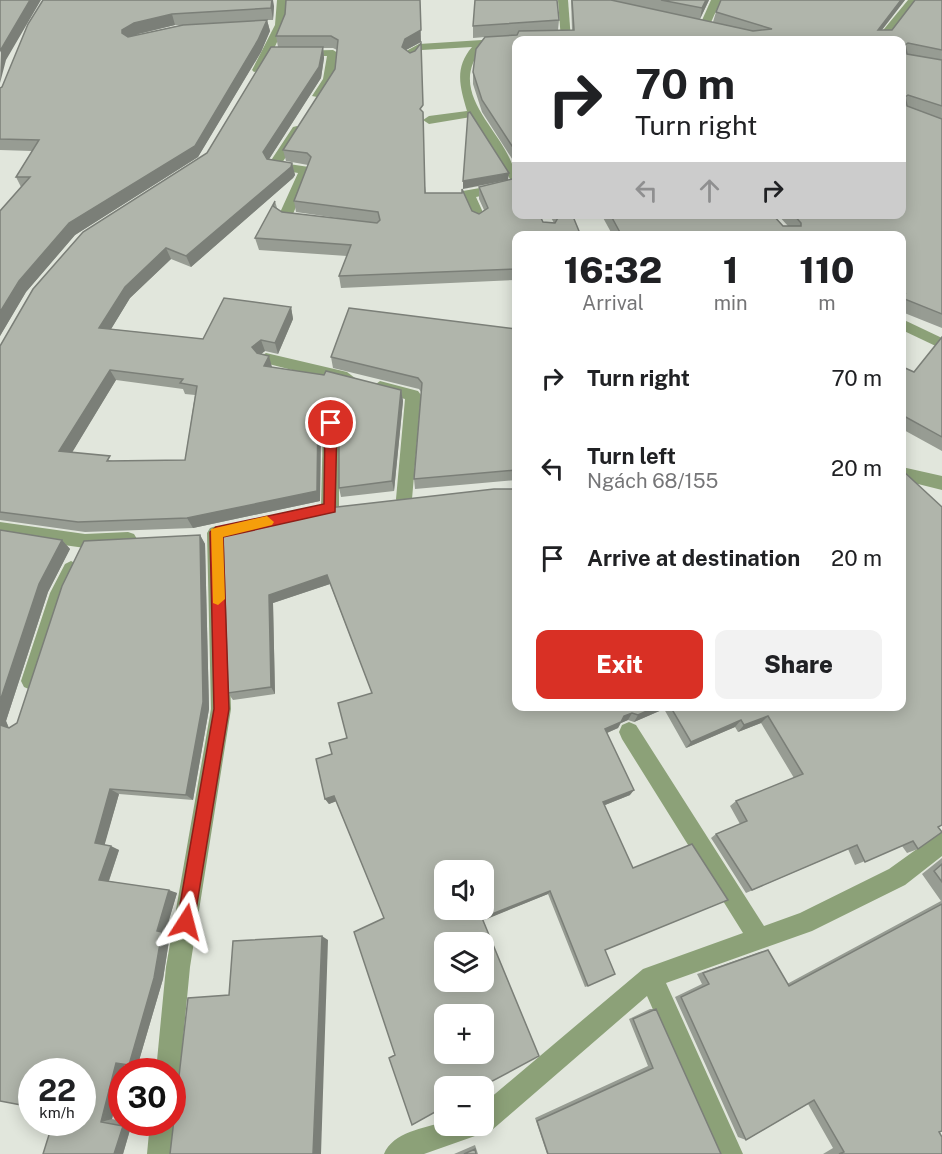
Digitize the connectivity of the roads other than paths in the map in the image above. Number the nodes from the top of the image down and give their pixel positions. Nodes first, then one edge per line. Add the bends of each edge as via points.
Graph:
1 (563, 0) edge
2 (716, 0) edge
3 (913, 0) edge
4 (279, 1) edge
5 (704, 27) edge
6 (561, 36) edge
7 (883, 36) edge
8 (512, 41) edge
9 (481, 44) junction
10 (279, 53) junction
11 (410, 59) edge
12 (251, 82) edge
13 (474, 113) junction
14 (429, 120) dead end
15 (512, 173) edge
16 (512, 186) edge
17 (479, 219) edge
18 (318, 221) edge
19 (906, 326) edge
20 (942, 344) edge
21 (266, 358) edge
22 (331, 423) edge
23 (906, 475) edge
24 (942, 483) edge
25 (426, 497) edge
26 (404, 500) junction
27 (383, 502) edge
28 (351, 506) edge
29 (330, 508) junction
30 (308, 513) edge
31 (0, 529) edge
32 (193, 537) edge
33 (150, 538) edge
34 (85, 540) junction
35 (25, 700) edge
36 (629, 732) dead end
37 (942, 842) edge
38 (759, 940) junction
39 (651, 977) junction
40 (169, 1058) edge
41 (494, 1112) edge
42 (162, 1136) edge
43 (440, 1136) edge
44 (160, 1154) edge
45 (397, 1154) edge
46 (730, 1154) edge

1 - 6 street
2 - 5 street
3 - 7 street
4 - 10 street via 275,26
8 - 9 street
9 - 11 street via 419,47
9 - 13 street via 465,65 464,80
10 - 12 street
10 - 18 street via 333,53 329,79 274,165 305,170 285,217
13 - 14 street
13 - 15 street
16 - 17 street via 468,194
19 - 20 street
21 - 26 street via 413,395
22 - 29 street
23 - 24 street
25 - 26 street
26 - 27 street
28 - 29 street
29 - 30 street
31 - 34 street
32 - 40 street via 222,531 221,709 178,967
33 - 34 street
34 - 35 street via 59,593
36 - 38 street
37 - 38 street via 897,877 804,924
38 - 39 street
39 - 41 street
39 - 46 street
42 - 44 street
43 - 45 street

